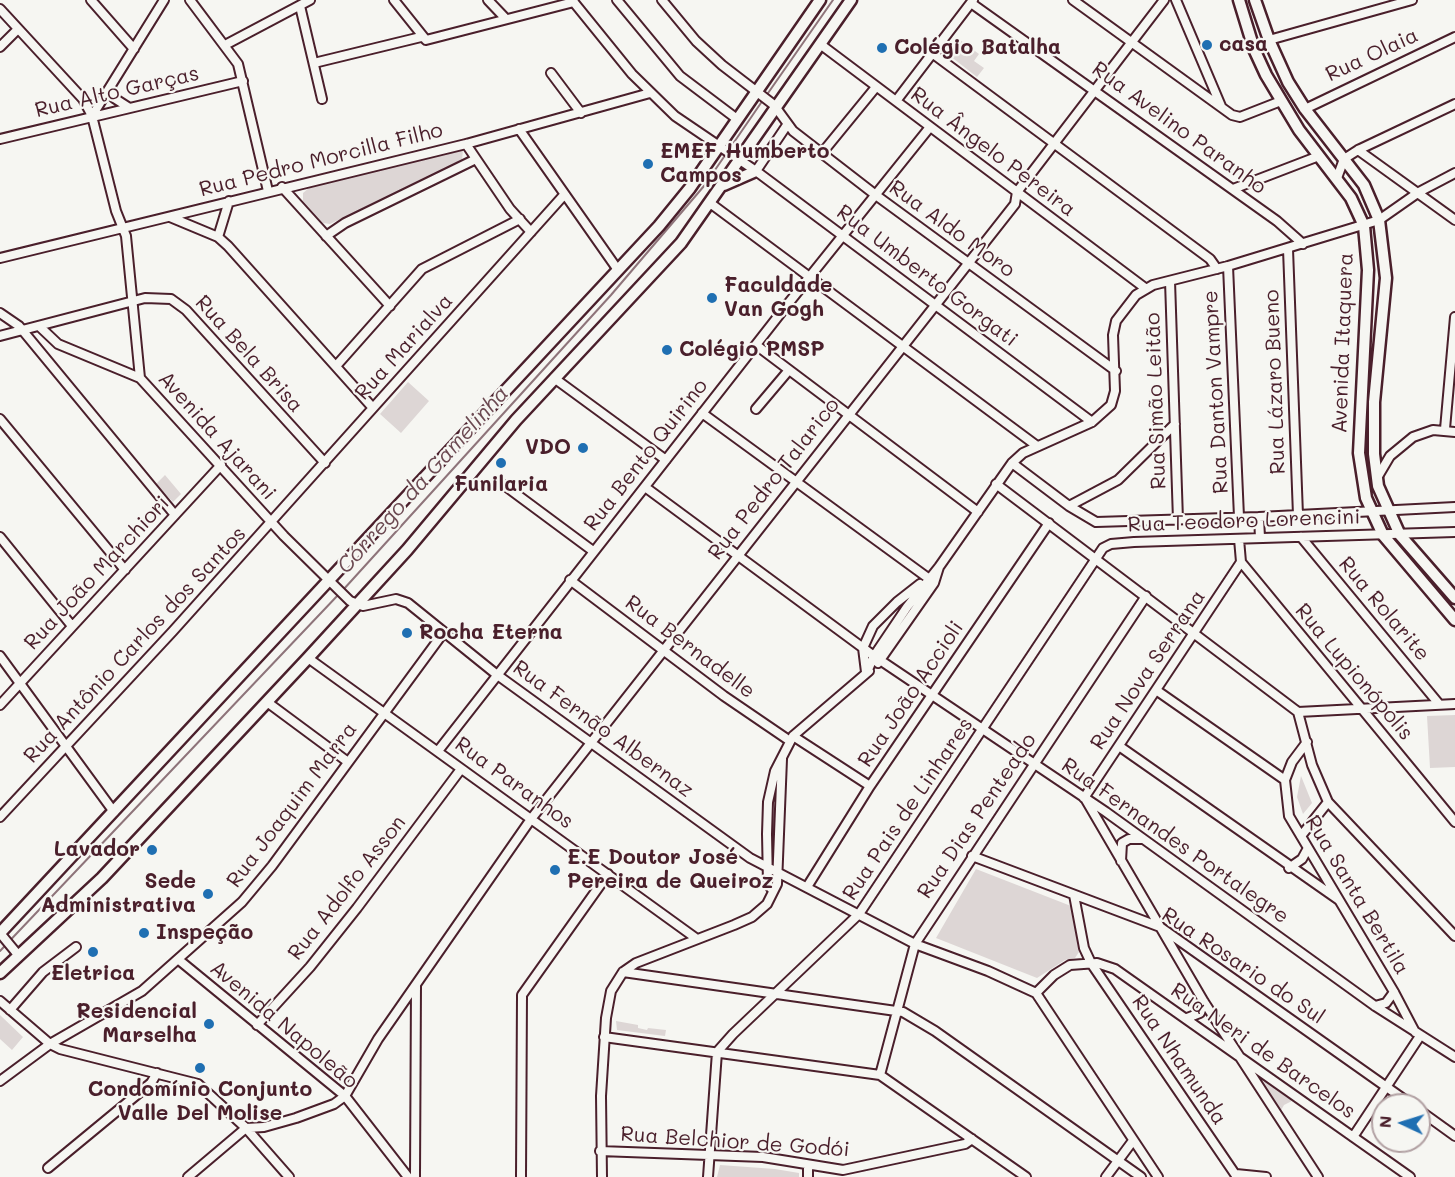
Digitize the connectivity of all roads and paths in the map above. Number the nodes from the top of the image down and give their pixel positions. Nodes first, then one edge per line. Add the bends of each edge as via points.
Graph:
1 (91, 0) edge
2 (164, 0) edge
3 (190, 0) edge
4 (310, 0) edge
5 (394, 0) edge
6 (488, 0) edge
7 (617, 0) edge
8 (662, 0) edge
9 (820, 0) edge
10 (851, 0) edge
11 (1073, 0) edge
12 (1164, 0) edge
13 (1176, 0) edge
14 (1239, 0) edge
15 (1255, 0) edge
16 (1412, 0) edge
17 (573, 1) edge
18 (972, 1) edge
19 (300, 6) junction
20 (0, 9) edge
21 (506, 19) junction
22 (18, 29) junction
23 (1455, 37) edge
24 (423, 38) junction
25 (1269, 40) junction
26 (1131, 42) junction
27 (820, 44) junction
28 (225, 45) junction
29 (0, 46) edge
30 (134, 49) junction
31 (932, 53) junction
32 (314, 63) junction
33 (551, 73) dead end
34 (243, 81) junction
35 (111, 87) junction
36 (876, 87) junction
37 (1095, 90) junction
38 (650, 93) junction
39 (759, 93) junction
40 (322, 99) dead end
41 (896, 101) junction
42 (1281, 101) junction
43 (1455, 104) edge
44 (775, 106) junction
45 (129, 108) junction
46 (1222, 108) junction
47 (1305, 109) junction
48 (581, 113) junction
49 (92, 116) junction
50 (737, 119) junction
51 (787, 125) junction
52 (930, 127) junction
53 (519, 129) junction
54 (0, 139) edge
55 (465, 144) junction
56 (1053, 144) junction
57 (720, 149) junction
58 (1358, 150) junction
59 (822, 153) junction
60 (1319, 156) junction
61 (476, 159) junction
62 (737, 159) junction
63 (1344, 159) junction
64 (756, 171) junction
65 (1455, 172) edge
66 (1337, 178) junction
67 (282, 187) junction
68 (721, 187) junction
69 (1233, 189) junction
70 (268, 191) junction
71 (1017, 192) junction
72 (1419, 192) junction
73 (564, 195) junction
74 (877, 196) junction
75 (229, 201) junction
76 (710, 203) junction
77 (169, 217) junction
78 (520, 219) junction
79 (1379, 220) junction
80 (1455, 220) edge
81 (1364, 226) junction
82 (123, 227) junction
83 (531, 232) junction
84 (326, 236) junction
85 (844, 236) junction
86 (218, 237) junction
87 (1303, 244) junction
88 (1288, 249) junction
89 (0, 258) edge
90 (967, 263) junction
91 (1228, 266) junction
92 (1217, 269) junction
93 (618, 270) junction
94 (810, 277) junction
95 (1170, 281) junction
96 (1145, 288) junction
97 (133, 301) junction
98 (935, 304) junction
99 (390, 306) junction
100 (1, 314) edge
101 (1455, 317) edge
102 (39, 326) junction
103 (22, 330) junction
104 (2, 336) edge
105 (756, 345) junction
106 (903, 345) junction
107 (1453, 365) edge
108 (336, 366) junction
109 (789, 370) junction
110 (1116, 371) junction
111 (140, 378) junction
112 (554, 378) junction
113 (373, 408) junction
114 (756, 409) dead end
115 (702, 413) junction
116 (848, 414) junction
117 (0, 419) edge
118 (1092, 422) junction
119 (1175, 424) junction
120 (1445, 429) junction
121 (1455, 432) edge
122 (1037, 446) junction
123 (666, 460) junction
124 (325, 463) junction
125 (1012, 463) junction
126 (221, 465) junction
127 (1377, 478) junction
128 (795, 481) junction
129 (996, 484) junction
130 (504, 485) dead end
131 (645, 487) junction
132 (1069, 506) junction
133 (1455, 507) edge
134 (1387, 510) junction
135 (978, 512) junction
136 (1371, 512) junction
137 (175, 515) junction
138 (1298, 515) junction
139 (1259, 517) junction
140 (1239, 518) junction
141 (1178, 520) junction
142 (271, 523) junction
143 (1049, 524) junction
144 (1455, 532) edge
145 (1383, 535) junction
146 (1400, 535) junction
147 (0, 537) edge
148 (1301, 537) junction
149 (1260, 538) junction
150 (1239, 539) junction
151 (593, 550) junction
152 (736, 556) junction
153 (1096, 559) junction
154 (1241, 562) junction
155 (939, 567) junction
156 (125, 570) junction
157 (928, 578) junction
158 (329, 580) junction
159 (570, 580) junction
160 (1146, 596) junction
161 (1455, 598) edge
162 (356, 604) junction
163 (1455, 620) edge
164 (72, 626) junction
165 (444, 632) junction
166 (1195, 632) junction
167 (863, 648) junction
168 (662, 650) junction
169 (0, 656) edge
170 (874, 656) junction
171 (308, 658) junction
172 (881, 661) junction
173 (867, 672) junction
174 (496, 674) junction
175 (21, 682) junction
176 (1156, 690) junction
177 (932, 695) junction
178 (267, 702) junction
179 (1455, 704) edge
180 (0, 705) edge
181 (1439, 705) junction
182 (1361, 709) junction
183 (385, 712) junction
184 (1298, 712) junction
185 (984, 730) junction
186 (791, 738) junction
187 (1307, 742) junction
188 (591, 743) junction
189 (67, 745) junction
190 (1119, 746) junction
191 (438, 751) junction
192 (782, 759) junction
193 (348, 762) junction
194 (1033, 764) junction
195 (461, 769) junction
196 (1285, 780) junction
197 (870, 786) junction
198 (1084, 798) junction
199 (1328, 802) junction
200 (114, 812) junction
201 (1106, 812) junction
202 (0, 817) edge
203 (531, 819) junction
204 (1455, 822) edge
205 (1097, 823) junction
206 (1301, 836) junction
207 (1143, 839) junction
208 (1308, 848) junction
209 (767, 849) junction
210 (972, 856) junction
211 (750, 858) junction
212 (1121, 862) junction
213 (767, 866) junction
214 (1289, 868) junction
215 (778, 872) junction
216 (608, 874) junction
217 (807, 887) junction
218 (773, 891) junction
219 (1074, 896) junction
220 (1341, 901) junction
221 (859, 914) junction
222 (1160, 927) junction
223 (1455, 936) edge
224 (4, 937) edge
225 (697, 939) junction
226 (915, 944) junction
227 (76, 947) dead end
228 (19, 956) junction
229 (179, 960) junction
230 (1091, 963) junction
231 (623, 972) junction
232 (0, 973) edge
233 (416, 983) junction
234 (1394, 992) junction
235 (1036, 993) junction
236 (774, 995) junction
237 (0, 1001) edge
238 (1204, 1002) junction
239 (1376, 1006) junction
240 (10, 1010) junction
241 (897, 1010) junction
242 (1186, 1018) junction
243 (257, 1025) junction
244 (1418, 1034) junction
245 (604, 1037) junction
246 (50, 1044) junction
247 (717, 1052) junction
248 (1235, 1052) junction
249 (1455, 1057) edge
250 (157, 1073) junction
251 (880, 1075) junction
252 (0, 1081) edge
253 (1386, 1087) junction
254 (1395, 1093) edge
255 (345, 1096) junction
256 (1431, 1119) edge
257 (246, 1128) junction
258 (1455, 1136) edge
259 (1353, 1137) junction
260 (972, 1138) junction
261 (1132, 1142) junction
262 (600, 1151) junction
263 (709, 1155) junction
264 (1118, 1161) junction
265 (808, 1165) junction
266 (48, 1168) dead end
267 (843, 1170) junction
268 (1237, 1176) edge
269 (188, 1177) edge
270 (289, 1177) edge
271 (408, 1177) edge
272 (415, 1177) edge
273 (521, 1177) edge
274 (602, 1177) edge
275 (708, 1177) edge
276 (808, 1177) edge
277 (853, 1177) edge
278 (1026, 1177) edge
279 (1106, 1177) edge
280 (1141, 1177) edge
281 (1158, 1177) edge
282 (1266, 1177) edge
283 (1318, 1177) edge
284 (1410, 1177) edge

1 - 30 street
2 - 30 street
3 - 28 street
4 - 19 street
5 - 24 street
6 - 21 street
7 - 50 street via 680,76
8 - 39 street via 710,55
9 - 39 main road
10 - 27 main road
11 - 26 street
12 - 26 street, Rua Pedro Talarico
13 - 46 street
14 - 42 main road, Avenida Itaquera via 1254,49
15 - 25 main road, Avenida Itaquera
16 - 25 street
17 - 21 street
17 - 38 street, Rua Umberto Gorgati
18 - 31 street
18 - 37 street, Rua Avelino Paranho
19 - 28 street
19 - 32 street
20 - 22 street
21 - 24 street
22 - 29 street
22 - 49 street via 82,99
23 - 47 street, Rua Olaia
24 - 32 street
25 - 47 main road, Avenida Itaquera
26 - 37 street, Rua Pedro Talarico
26 - 46 street
27 - 36 street, Rua Ângelo Pereira
27 - 44 main road
28 - 34 street via 238,64
30 - 35 street
31 - 41 street
31 - 56 street
32 - 40 street
33 - 48 street
34 - 45 street, Rua Alto Garças
34 - 70 street
35 - 45 street via 118,103
35 - 49 street
36 - 41 street, Rua Ângelo Pereira
36 - 59 street
37 - 56 street, Rua Pedro Talarico
37 - 69 street, Rua Avelino Paranho
38 - 48 street, Rua Pedro Morcilla Filho
38 - 57 street, Rua Umberto Gorgati
39 - 44 street
39 - 50 main road
41 - 52 street, Rua Ângelo Pereira
42 - 46 street via 1240,117
42 - 60 main road, Avenida Itaquera
43 - 58 street
44 - 51 street, Rua Aldo Moro
44 - 62 main road
45 - 49 street, Rua Alto Garças
47 - 63 main road, Avenida Itaquera
48 - 53 street, Rua Pedro Morcilla Filho
49 - 54 street, Rua Alto Garças
49 - 82 street, Avenida Ajarani
50 - 57 main road
51 - 59 street, Rua Aldo Moro
51 - 64 street
52 - 71 street, Rua Ângelo Pereira
52 - 74 street, Rua Bento Quirino
53 - 55 street, Rua Pedro Morcilla Filho
53 - 73 street
55 - 61 street
55 - 67 street, Rua Pedro Morcilla Filho
56 - 71 street, Rua Pedro Talarico
56 - 92 street via 1210,259
57 - 62 street, Rua Umberto Gorgati
57 - 93 main road via 665,219
58 - 63 street
58 - 72 street
59 - 74 street, Rua Aldo Moro
60 - 66 main road, Avenida Itaquera
60 - 69 street
61 - 78 street
61 - 84 street
62 - 64 street, Rua Umberto Gorgati
62 - 68 main road
63 - 66 street
63 - 79 main road, Avenida Itaquera via 1364,185
64 - 68 main road
64 - 85 street, Rua Umberto Gorgati
65 - 72 street
66 - 81 main road, Avenida Itaquera
67 - 70 street, Rua Pedro Morcilla Filho
67 - 84 street
68 - 76 main road
69 - 87 street, Rua Avelino Paranho
70 - 75 street, Rua Pedro Morcilla Filho
71 - 90 street, Rua Pedro Talarico via 1015,204
71 - 96 street, Rua Ângelo Pereira
72 - 79 street
72 - 80 street
73 - 83 street, Rua Marialva
73 - 93 street
74 - 85 street, Rua Bento Quirino
74 - 90 street, Rua Aldo Moro
75 - 77 street, Rua Pedro Morcilla Filho
75 - 86 street
76 - 94 street
76 - 112 main road via 681,243
77 - 82 street, Rua Pedro Morcilla Filho
77 - 86 street
78 - 83 street
78 - 99 street via 426,266
79 - 81 street
79 - 127 main road, Avenida Itaquera via 1386,278 1374,402
81 - 87 street
81 - 136 main road, Avenida Itaquera via 1368,270 1359,453 1362,484
82 - 89 street, Rua Pedro Morcilla Filho
82 - 97 street, Avenida Ajarani
83 - 113 street, Rua Marialva
84 - 99 street
85 - 94 street, Rua Bento Quirino
85 - 98 street, Rua Umberto Gorgati
86 - 108 street
87 - 88 street
88 - 91 street
88 - 138 street, Rua Lázaro Bueno
90 - 98 street, Rua Pedro Talarico
90 - 110 street, Rua Aldo Moro
91 - 92 street
91 - 140 street, Rua Danton Vampre
92 - 95 street
93 - 158 main road
94 - 105 street, Rua Bento Quirino
94 - 106 street
95 - 96 street
95 - 119 street, Rua Simão Leitão
96 - 110 street via 1128,302 1116,321
97 - 102 street, Rua Bela Brisa
97 - 111 street, Avenida Ajarani
97 - 124 street, Rua Bela Brisa via 162,297 179,304
98 - 106 street, Rua Pedro Talarico
98 - 118 street, Rua Umberto Gorgati
99 - 108 street
100 - 103 street
100 - 104 street
101 - 107 street
102 - 103 street, Rua Bela Brisa
102 - 111 street via 58,344
103 - 104 street, Rua Bela Brisa
103 - 137 street
105 - 109 street
105 - 115 street, Rua Bento Quirino
106 - 116 street, Rua Pedro Talarico
106 - 122 street
107 - 120 street
108 - 113 street
109 - 114 street
109 - 116 street
110 - 118 street via 1111,405
111 - 126 street, Avenida Ajarani
112 - 123 street
112 - 162 main road
113 - 124 street, Rua Marialva
115 - 123 street, Rua Bento Quirino
115 - 128 street
116 - 128 street, Rua Pedro Talarico
116 - 135 street
117 - 156 street
118 - 122 street
119 - 132 street via 1124,475
119 - 141 street, Rua Simão Leitão
120 - 121 street
120 - 127 street via 1425,432 1400,447
122 - 125 street
123 - 131 street, Rua Bento Quirino
124 - 142 street, Rua Marialva
125 - 129 street
125 - 132 street, Rua Teodoro Lorencini
126 - 137 street, Rua João Marchiori
126 - 142 street, Avenida Ajarani
127 - 134 main road, Avenida Itaquera
128 - 152 street, Rua Pedro Talarico
128 - 157 street
129 - 135 street
129 - 143 street
130 - 151 street
131 - 151 street, Rua Bento Quirino
131 - 152 street, Rua Fernandes Portalegre
132 - 141 street, Rua Teodoro Lorencini via 1096,522
133 - 134 street, Rua Teodoro Lorencini
134 - 136 street, Rua Teodoro Lorencini
134 - 146 main road, Avenida Itaquera
135 - 155 street
136 - 138 street, Rua Teodoro Lorencini
136 - 145 main road, Avenida Itaquera
137 - 156 street, Rua João Marchiori
138 - 139 street, Rua Teodoro Lorencini
139 - 140 street, Rua Teodoro Lorencini
139 - 149 street
140 - 141 street, Rua Teodoro Lorencini
142 - 158 street, Avenida Ajarani
142 - 189 street, Rua Antônio Carlos dos Santos
143 - 153 street
143 - 177 street, Rua João Accioli
144 - 146 street, Rua Teodoro Lorencini
145 - 146 street, Rua Teodoro Lorencini
145 - 148 street, Rua Teodoro Lorencini
145 - 163 main road, Avenida Itaquera
146 - 161 main road, Avenida Itaquera
147 - 164 street
148 - 149 street, Rua Teodoro Lorencini
148 - 181 street, Rua Rolarite
149 - 150 street, Rua Teodoro Lorencini
150 - 153 street, Rua Teodoro Lorencini via 1111,544
150 - 154 street
151 - 159 street, Rua Bento Quirino
152 - 167 street, Rua Fernandes Portalegre
152 - 168 street, Rua Pedro Talarico
153 - 160 street
153 - 185 street, Rua Pais de Linhares
154 - 166 street, Rua Nova Serrana
154 - 182 street, Rua Lupionópolis
155 - 157 street
155 - 172 street via 934,583
156 - 164 street, Rua João Marchiori
157 - 167 street via 882,615
157 - 170 street
158 - 162 street, Avenida Ajarani
158 - 200 main road
159 - 168 street, Rua Bernadelle
159 - 174 street, Rua Bento Quirino
160 - 166 street
160 - 194 street, Rua Dias Penteado
162 - 165 street, Rua Fernão Albernaz via 372,606 402,601
162 - 171 main road
164 - 175 street, Rua João Marchiori
165 - 174 street, Rua Fernão Albernaz
165 - 183 street, Rua Joaquim Marra
166 - 176 street, Rua Nova Serrana
166 - 184 street
167 - 170 street, Rua Fernandes Portalegre
167 - 173 street
168 - 186 street, Rua Bernadelle
168 - 188 street, Rua Pedro Talarico
169 - 175 street
170 - 172 street, Rua Fernandes Portalegre
170 - 173 street
171 - 178 main road
171 - 183 street, Rua Paranhos
172 - 173 street
172 - 177 street, Rua Fernandes Portalegre
173 - 186 street
174 - 188 street, Rua Fernão Albernaz
174 - 191 street, Rua Bento Quirino
175 - 180 street, Rua João Marchiori
175 - 189 street
176 - 190 street, Rua Nova Serrana
176 - 196 street
177 - 185 street, Rua Fernandes Portalegre
177 - 197 street, Rua João Accioli
178 - 193 street
178 - 228 main road via 102,878
179 - 181 street
181 - 182 street
182 - 184 street
182 - 204 street, Rua Lupionópolis
183 - 191 street, Rua Paranhos
183 - 193 street, Rua Joaquim Marra
184 - 187 street
185 - 194 street, Rua Fernandes Portalegre
185 - 221 street, Rua Pais de Linhares
186 - 192 street
186 - 197 street, Rua Bernadelle
187 - 196 street
187 - 199 street via 1316,780
188 - 203 street, Rua Pedro Talarico
188 - 211 street, Rua Fernão Albernaz
189 - 200 street
189 - 202 street, Rua Antônio Carlos dos Santos
190 - 198 street, Rua Nova Serrana
190 - 214 street
191 - 195 street, Rua Paranhos
192 - 209 street via 768,802
192 - 215 street
193 - 229 street, Rua Joaquim Marra via 255,888
194 - 198 street, Rua Fernandes Portalegre
194 - 210 street, Rua Dias Penteado
195 - 203 street, Rua Paranhos
195 - 243 street, Rua Adolfo Asson via 310,967
196 - 206 street, Rua Santa Bertila via 1287,809
197 - 217 street, Rua João Accioli
198 - 201 street, Rua Fernandes Portalegre
198 - 205 street
199 - 206 street
199 - 223 street
200 - 224 main road
201 - 205 street via 1100,814
201 - 207 street, Rua Fernandes Portalegre
203 - 216 street, Rua Paranhos
203 - 233 street, Rua Pedro Talarico
205 - 212 street
206 - 208 street, Rua Santa Bertila
207 - 212 street via 1132,838 1122,843
207 - 239 street, Rua Fernandes Portalegre
208 - 214 street via 1302,859
208 - 220 street, Rua Santa Bertila
209 - 211 street
209 - 213 street
210 - 219 street, Rua Rosario do Sul
210 - 226 street, Rua Dias Penteado
211 - 213 street, Rua Fernão Albernaz
212 - 222 street
213 - 215 street, Rua Fernão Albernaz
213 - 218 street via 768,884
214 - 220 street
215 - 217 street, Rua Fernão Albernaz
215 - 218 street
216 - 225 street, Rua Paranhos
216 - 273 street via 522,995
217 - 221 street, Rua Fernão Albernaz
218 - 225 street via 767,904 752,917
219 - 222 street, Rua Rosario do Sul
219 - 230 street, Rua Nhamunda via 1084,948
220 - 234 street, Rua Santa Bertila
221 - 226 street, Rua Fernão Albernaz
221 - 236 street, Rua Pais de Linhares
222 - 238 street
222 - 253 street, Rua Rosario do Sul
224 - 228 street
225 - 231 street
226 - 235 street, Rua Fernão Albernaz
226 - 241 street, Rua Dias Penteado
227 - 240 street via 43,972
228 - 232 main road
229 - 243 street, Avenida Napoleão
229 - 246 street, Rua Joaquim Marra via 132,999
230 - 235 street via 1061,970
230 - 242 street, Rua Neri de Barcelos via 1115,969
230 - 268 street, Rua Nhamunda
231 - 236 street
231 - 245 street via 608,1002
233 - 255 street, Rua Pedro Talarico
233 - 272 street
234 - 239 street via 1386,1003
234 - 244 street, Rua Santa Bertila
235 - 261 street
236 - 241 street
236 - 247 street, Rua Pais de Linhares
237 - 240 street
238 - 242 street via 1200,1013
238 - 248 street
239 - 244 street, Rua Fernandes Portalegre
240 - 246 street
241 - 251 street, Rua Dias Penteado
241 - 264 street via 928,1026
242 - 248 street, Rua Neri de Barcelos
243 - 255 street, Avenida Napoleão
244 - 249 street, Rua Fernandes Portalegre
244 - 253 street
245 - 247 street
245 - 262 street
246 - 250 street via 69,1053
246 - 252 street, Rua Joaquim Marra
247 - 251 street
247 - 263 street
248 - 259 street, Rua Neri de Barcelos
248 - 283 street
250 - 257 street via 198,1084
250 - 266 street via 151,1083
251 - 260 street
253 - 254 street, Rua Rosario do Sul
253 - 259 street
255 - 257 street via 296,1118
255 - 271 street, Avenida Napoleão
256 - 258 street
257 - 269 street
257 - 270 street
259 - 284 street, Rua Neri de Barcelos
260 - 267 street, Rua Belchior de Godói via 965,1144
260 - 278 street
261 - 264 street
261 - 281 street
262 - 263 street, Rua Belchior de Godói
262 - 274 street
263 - 265 street, Rua Belchior de Godói via 763,1157
263 - 275 street
264 - 279 street
264 - 280 street
265 - 267 street, Rua Belchior de Godói
265 - 276 street
267 - 277 street
268 - 282 street

